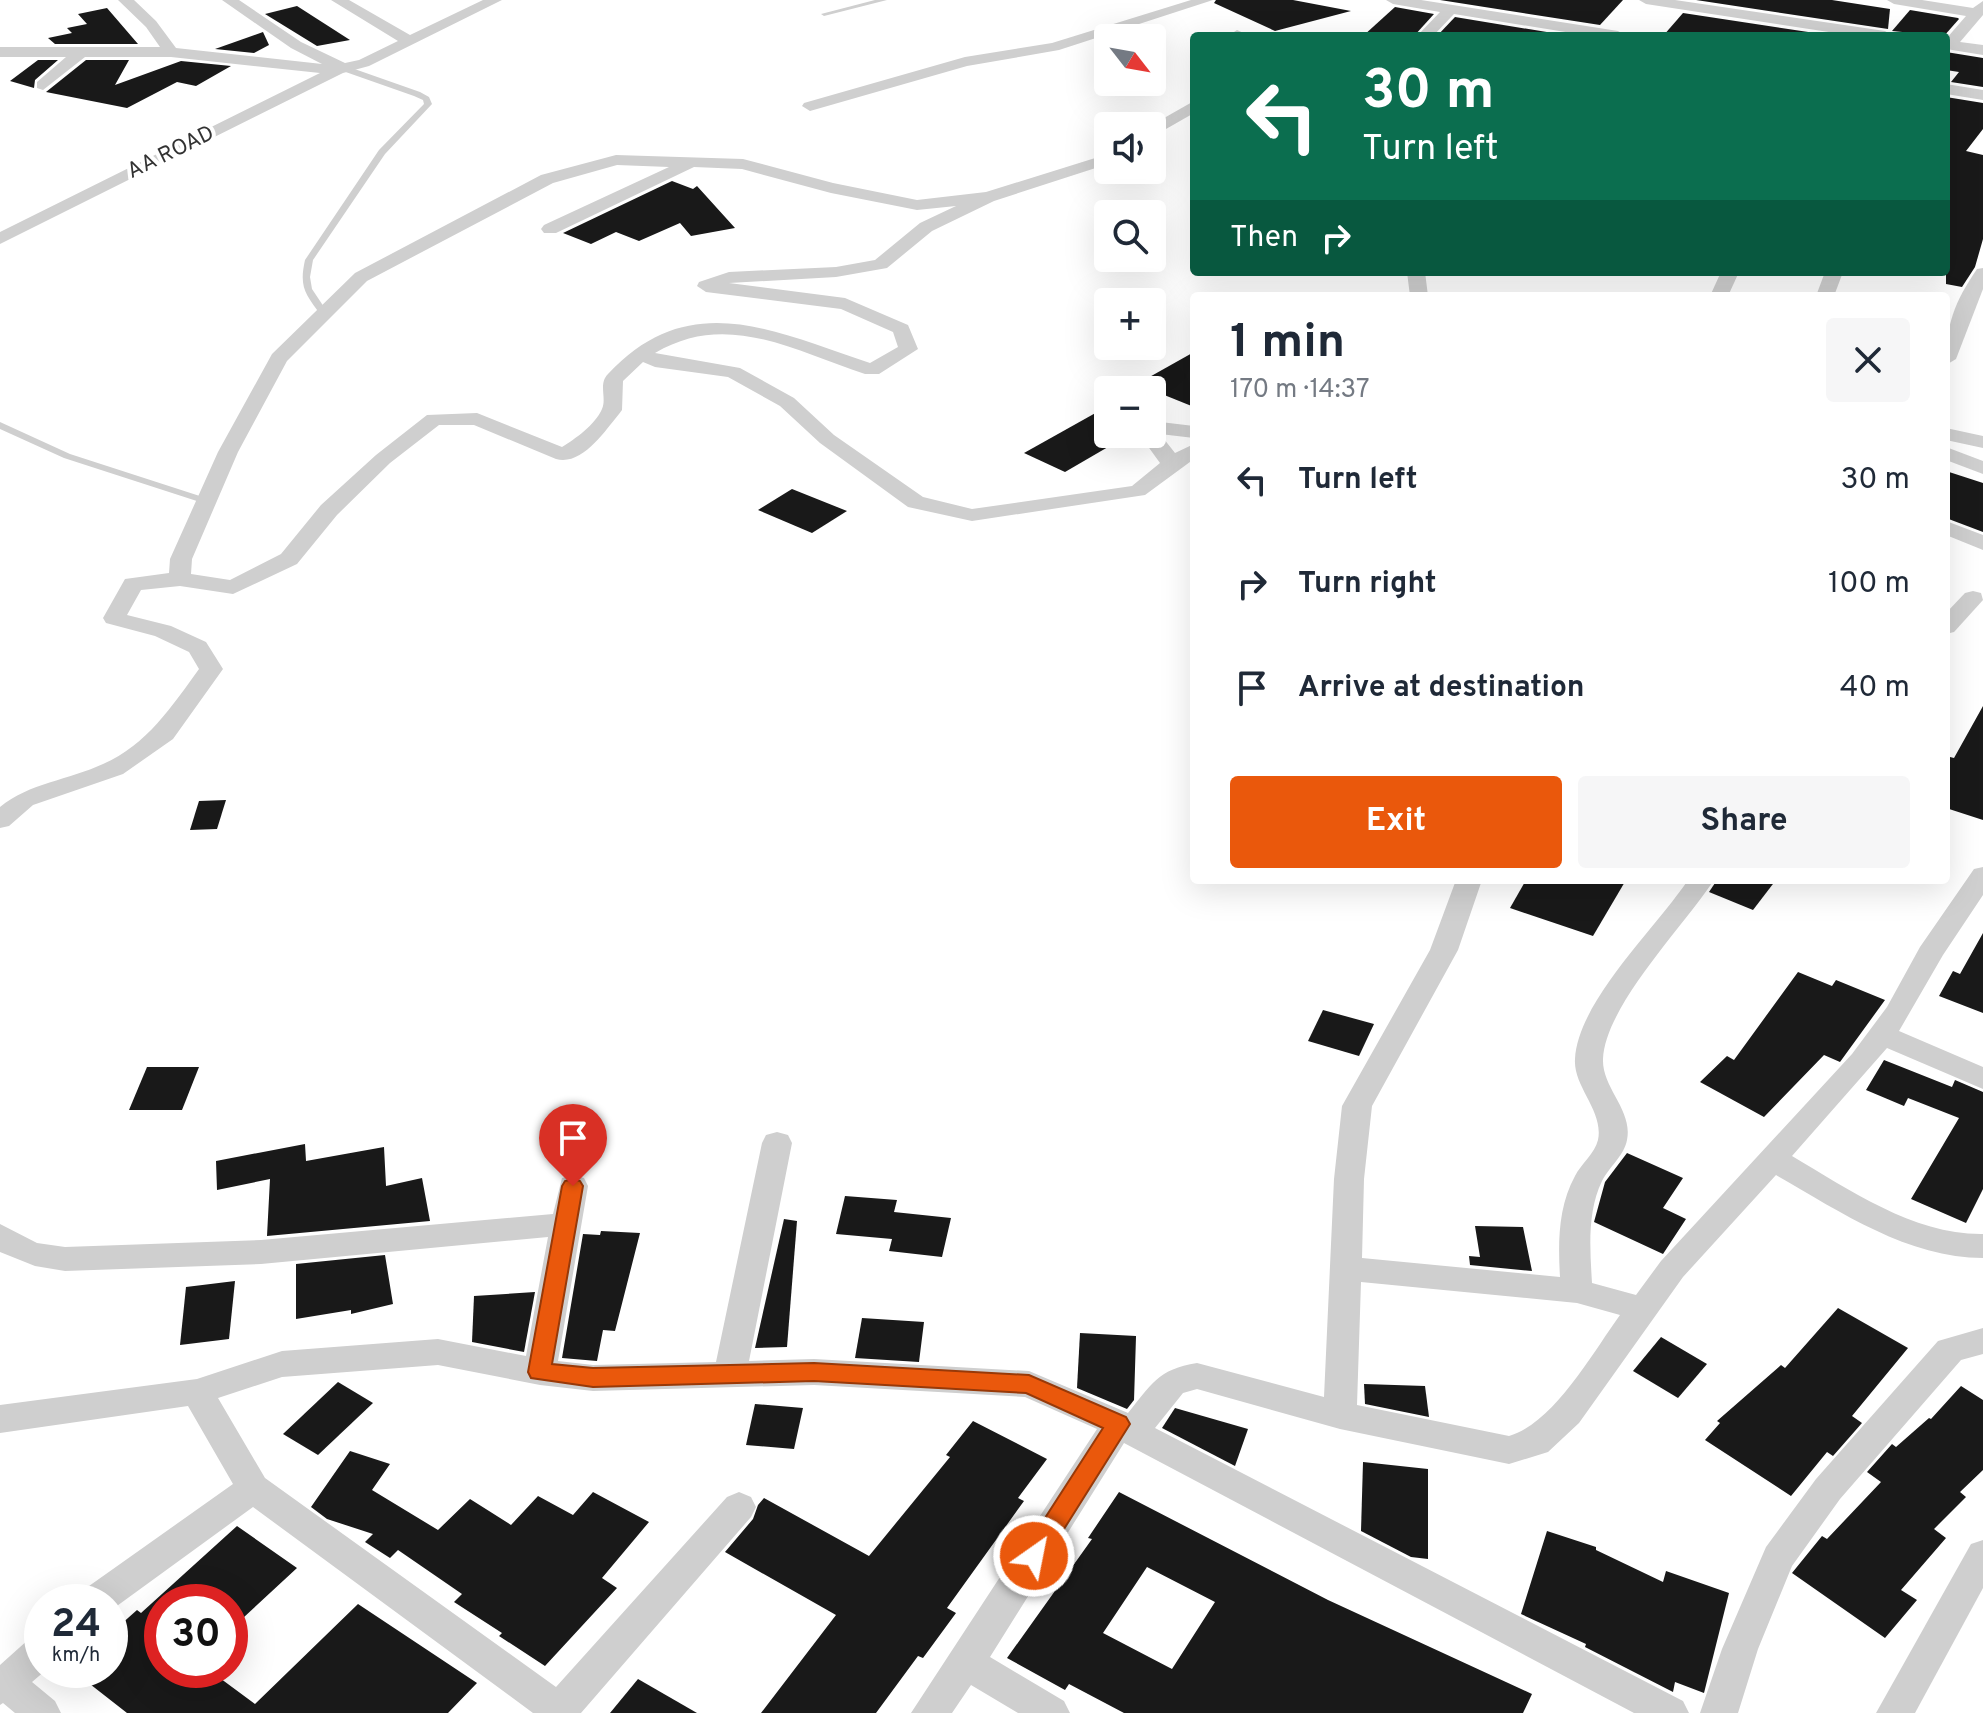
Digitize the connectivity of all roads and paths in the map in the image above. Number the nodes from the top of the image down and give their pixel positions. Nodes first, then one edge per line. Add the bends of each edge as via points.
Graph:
1 (125, 0) edge
2 (229, 0) edge
3 (338, 0) edge
4 (495, 0) edge
5 (884, 0) edge
6 (1206, 0) edge
7 (1393, 0) edge
8 (1646, 0) edge
9 (1894, 0) edge
10 (1451, 9) junction
11 (1980, 9) edge
12 (824, 14) dead end
13 (1548, 31) edge
14 (1429, 32) edge
15 (1858, 32) edge
16 (409, 41) junction
17 (1950, 42) edge
18 (1950, 45) edge
19 (1983, 50) edge
20 (0, 52) edge
21 (81, 52) junction
22 (171, 52) junction
23 (343, 68) junction
24 (43, 85) dead end
25 (1950, 91) edge
26 (1983, 95) edge
27 (810, 106) dead end
28 (1190, 108) edge
29 (1166, 123) edge
30 (691, 162) junction
31 (1094, 163) edge
32 (988, 197) junction
33 (550, 229) dead end
34 (0, 239) edge
35 (1983, 273) edge
36 (324, 313) junction
37 (641, 353) junction
38 (1950, 353) edge
39 (0, 425) edge
40 (1166, 429) edge
41 (1190, 432) edge
42 (1950, 435) edge
43 (1983, 442) edge
44 (1160, 448) edge
45 (1190, 453) edge
46 (1950, 455) edge
47 (1172, 464) junction
48 (1983, 468) edge
49 (206, 501) junction
50 (1950, 529) edge
51 (1983, 543) edge
52 (180, 579) junction
53 (1973, 598) dead end
54 (1950, 623) edge
55 (0, 820) edge
56 (1983, 875) edge
57 (1468, 884) edge
58 (1699, 884) edge
59 (1881, 1034) junction
60 (1983, 1079) edge
61 (777, 1143) dead end
62 (1771, 1158) junction
63 (573, 1186) dead end
64 (566, 1224) junction
65 (0, 1236) edge
66 (1983, 1246) edge
67 (1346, 1269) junction
68 (1577, 1291) junction
69 (1643, 1309) junction
70 (1983, 1341) edge
71 (540, 1372) junction
72 (730, 1374) junction
73 (197, 1392) junction
74 (1340, 1415) junction
75 (0, 1419) edge
76 (1125, 1428) junction
77 (253, 1488) junction
78 (739, 1507) dead end
79 (1983, 1555) edge
80 (120, 1584) edge
81 (966, 1662) junction
82 (24, 1667) edge
83 (3, 1686) edge
84 (560, 1712) edge
85 (42, 1713) edge
86 (930, 1713) edge
87 (1051, 1713) edge
88 (1670, 1713) edge
89 (1719, 1713) edge
90 (1895, 1713) edge

1 - 22 street
2 - 23 street via 296,45
3 - 16 street
4 - 16 street
5 - 12 lane
6 - 27 street via 1054,47 965,62
7 - 10 street
8 - 15 street
9 - 11 street
10 - 13 street
10 - 14 street
11 - 17 street
16 - 23 street
18 - 19 street
20 - 21 street
21 - 22 street
21 - 24 street
22 - 23 street
23 - 34 street, AA ROAD
23 - 36 lane via 417,94 428,104 382,152 309,260 306,290
25 - 26 street
28 - 29 street
30 - 32 street via 743,164 917,205
30 - 33 street
30 - 36 street via 616,160 547,179 361,277
31 - 32 street
32 - 37 street via 926,227 881,264 836,272 729,277 706,286 845,304 901,329 908,349 872,370 769,334 719,326 675,335
35 - 38 street via 1966,303 1965,329
36 - 49 street via 279,358
37 - 47 street via 655,361 733,372 787,402 827,439 916,502 972,515 1138,491
37 - 52 street via 613,380 612,410 586,441 563,455 477,419 434,419 329,510 289,559 233,587
39 - 49 lane via 67,456
40 - 41 street
42 - 43 street
44 - 47 street
45 - 47 street
46 - 48 street
49 - 52 street via 181,559
50 - 51 street
52 - 55 street via 133,584 114,618 198,647 211,669 164,734 114,769 24,800
53 - 54 street
56 - 59 street
57 - 67 street via 1444,950 1357,1106
58 - 68 street via 1610,1000 1591,1044 1588,1064 1614,1137 1589,1176 1572,1234
59 - 60 street
59 - 62 street via 1807,1124
61 - 72 street
62 - 66 street via 1914,1233 1960,1246
62 - 69 street
63 - 64 street
64 - 65 street via 261,1252 76,1259 46,1259 11,1246
64 - 71 street
67 - 68 street
67 - 74 street
68 - 69 street
69 - 74 street via 1567,1413 1536,1442 1509,1450
70 - 89 street via 1950,1350 1828,1489 1778,1558
71 - 72 street via 593,1378
71 - 73 street via 438,1352 282,1364
72 - 76 street via 814,1372 1029,1384
73 - 75 street
73 - 77 street
74 - 76 street via 1197,1376 1171,1384
76 - 81 street
76 - 88 street
77 - 80 street
77 - 84 street
78 - 84 street
79 - 90 street
81 - 86 street
81 - 87 street
82 - 83 street
83 - 85 street

